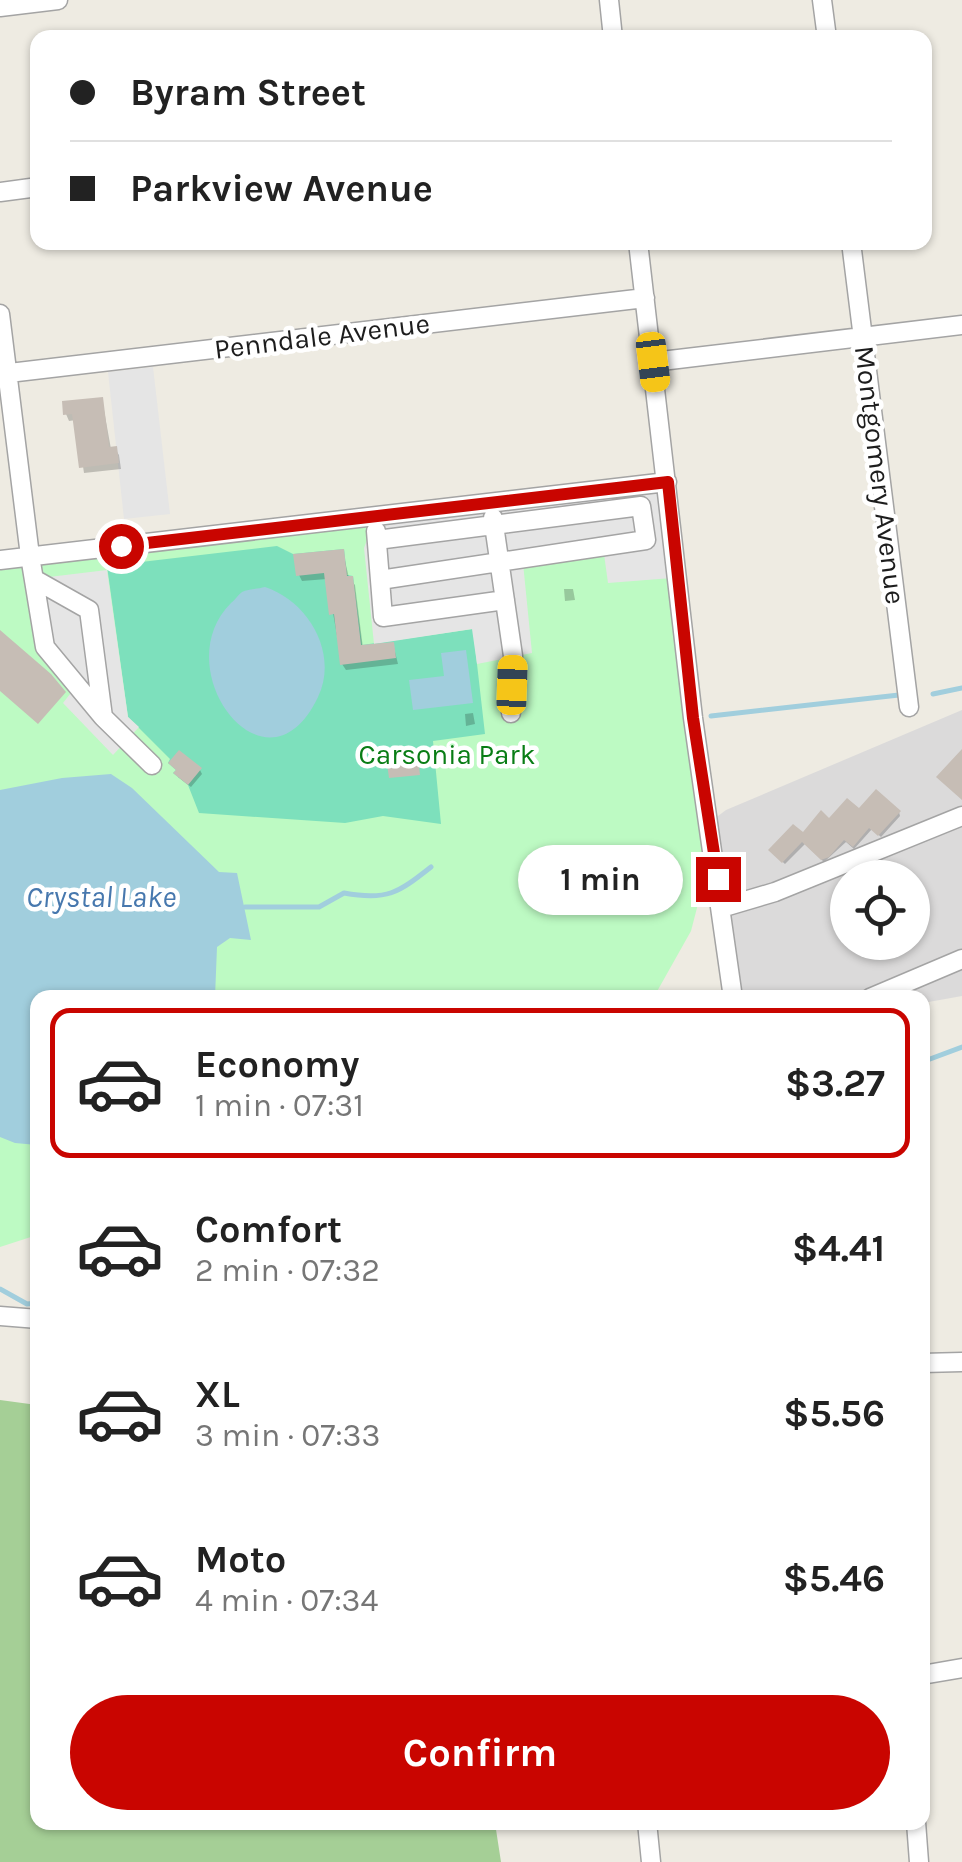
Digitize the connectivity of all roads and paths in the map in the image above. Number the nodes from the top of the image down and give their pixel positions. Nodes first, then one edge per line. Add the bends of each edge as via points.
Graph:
1 (58, 0) edge
2 (609, 0) edge
3 (822, 0) edge
4 (0, 7) edge
5 (613, 30) edge
6 (826, 30) edge
7 (30, 188) edge
8 (0, 192) edge
9 (639, 250) edge
10 (852, 250) edge
11 (645, 298) junction
12 (0, 314) edge
13 (962, 325) edge
14 (862, 336) junction
15 (653, 362) junction
16 (4, 374) edge
17 (668, 482) junction
18 (491, 502) junction
19 (375, 516) junction
20 (495, 526) junction
21 (377, 540) junction
22 (30, 556) junction
23 (0, 560) edge
24 (498, 562) junction
25 (34, 579) junction
26 (380, 580) junction
27 (505, 600) junction
28 (910, 707) dead end
29 (512, 713) dead end
30 (103, 717) junction
31 (152, 765) dead end
32 (962, 816) edge
33 (722, 908) junction
34 (962, 959) edge
35 (732, 990) edge
36 (889, 990) edge
37 (0, 1316) edge
38 (30, 1318) edge
39 (962, 1362) edge
40 (930, 1363) edge
41 (962, 1668) edge
42 (930, 1674) edge
43 (648, 1830) edge
44 (917, 1830) edge
45 (650, 1862) edge
46 (919, 1862) edge

1 - 4 street
2 - 5 street
3 - 6 street
7 - 8 street
9 - 11 street
10 - 14 street, Montgomery Avenue
11 - 15 street
11 - 16 street, Penndale Avenue
12 - 16 street
13 - 14 street
14 - 15 street
14 - 28 street, Montgomery Avenue
15 - 17 street
16 - 22 street
17 - 18 street
17 - 33 street
18 - 19 street
18 - 20 street
19 - 21 street
19 - 22 street
20 - 21 street
20 - 24 street
20 - 24 street via 641,506 646,540
21 - 26 street
22 - 23 street
22 - 25 street
24 - 26 street
24 - 27 street
25 - 30 street via 44,648
25 - 30 street via 89,610
26 - 27 street via 383,616
27 - 29 street
30 - 31 street
32 - 33 street
33 - 35 street
34 - 36 street
37 - 38 street
39 - 40 street
41 - 42 street
43 - 45 street
44 - 46 street

